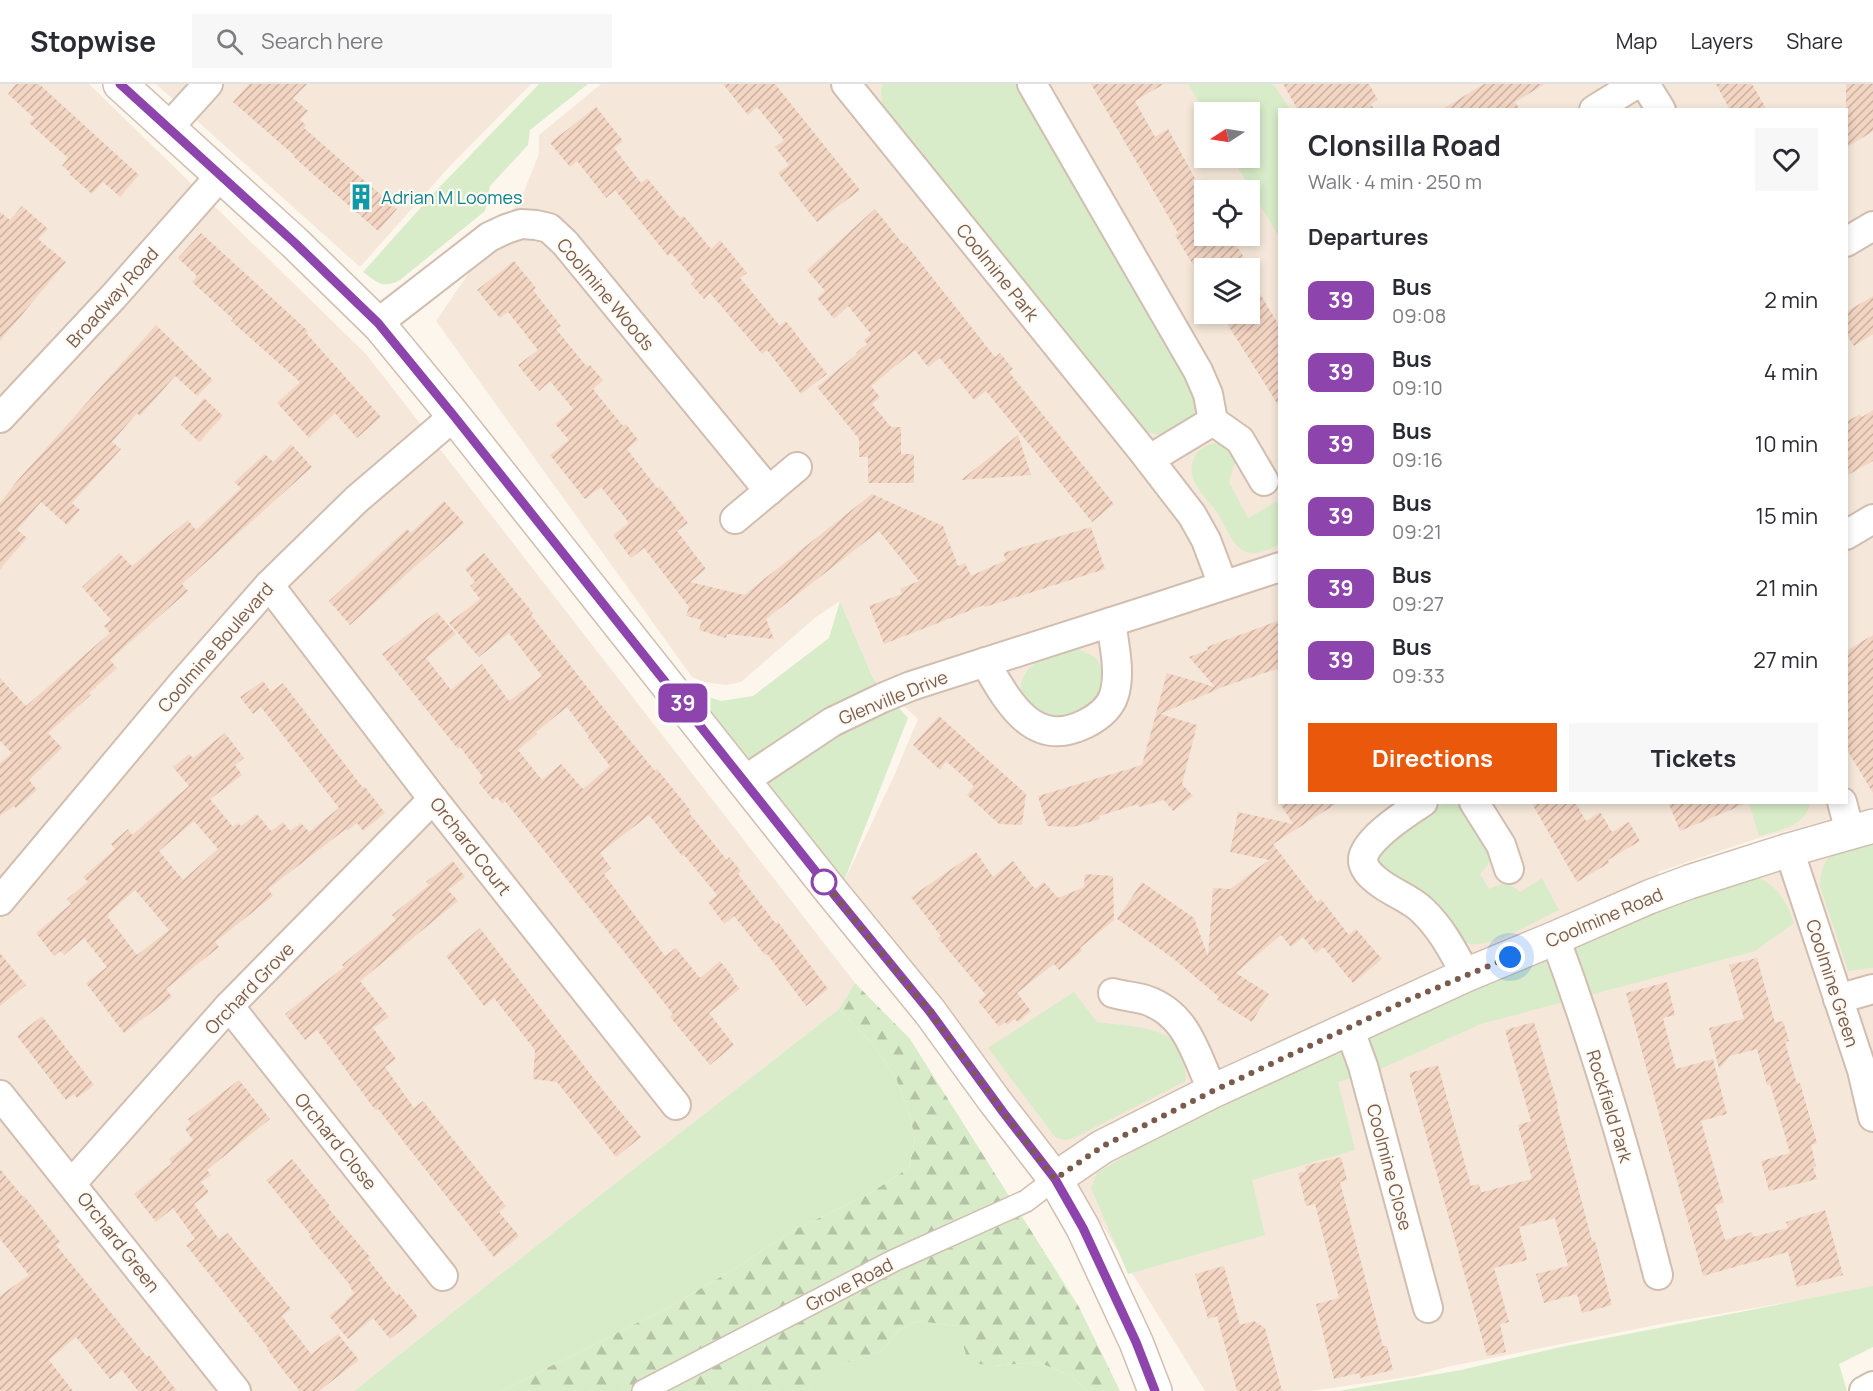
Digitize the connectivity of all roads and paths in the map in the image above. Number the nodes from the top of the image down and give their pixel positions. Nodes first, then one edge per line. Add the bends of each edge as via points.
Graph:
1 (120, 84) edge
2 (208, 84) edge
3 (846, 84) edge
4 (1032, 84) edge
5 (1636, 84) edge
6 (1646, 84) edge
7 (1597, 108) edge
8 (1660, 108) edge
9 (168, 128) junction
10 (221, 175) junction
11 (1873, 225) edge
12 (1848, 241) edge
13 (378, 323) junction
14 (454, 416) junction
15 (0, 418) edge
16 (1213, 421) junction
17 (1149, 459) junction
18 (797, 467) dead end
19 (1264, 481) dead end
20 (769, 491) junction
21 (735, 519) dead end
22 (1873, 519) edge
23 (1848, 534) edge
24 (1278, 568) edge
25 (269, 585) junction
26 (1223, 585) junction
27 (1111, 621) junction
28 (985, 662) junction
29 (745, 780) junction
30 (433, 800) junction
31 (1420, 804) edge
32 (1475, 804) edge
33 (1855, 820) edge
34 (1789, 850) junction
35 (1509, 869) dead end
36 (0, 901) edge
37 (1555, 939) junction
38 (1466, 975) junction
39 (1873, 989) edge
40 (1113, 993) dead end
41 (1838, 999) junction
42 (229, 1006) junction
43 (1348, 1029) junction
44 (1213, 1091) junction
45 (0, 1095) edge
46 (676, 1105) dead end
47 (1873, 1117) edge
48 (1055, 1179) junction
49 (72, 1183) junction
50 (1658, 1275) dead end
51 (443, 1276) dead end
52 (1428, 1308) dead end
53 (1873, 1386) edge
54 (236, 1391) edge
55 (642, 1391) edge
56 (1155, 1391) edge
57 (1864, 1391) edge

1 - 9 street
2 - 9 street
3 - 17 street, Coolmine Park
4 - 16 street via 1198,371
5 - 7 street
6 - 8 street
9 - 10 street
10 - 13 street
10 - 15 street, Broadway Road
11 - 12 street
13 - 14 street
13 - 20 street, Coolmine Woods via 489,237 521,224 549,228
14 - 25 street, Coolmine Boulevard via 356,500
14 - 29 street
16 - 17 street
16 - 19 street via 1240,440
17 - 26 street, Coolmine Park via 1192,515
18 - 20 street
20 - 21 street
22 - 23 street
24 - 26 street, Glenville Drive
25 - 30 street, Orchard Court
25 - 36 street, Coolmine Boulevard
26 - 27 street, Glenville Drive
27 - 28 street, Glenville Drive
27 - 28 street via 1117,681 1114,696 1101,713 1080,726 1062,731 1034,725 1006,699
28 - 29 street, Glenville Drive via 911,686 856,710
29 - 48 street via 930,1012
30 - 42 street, Orchard Grove
30 - 46 street, Orchard Court
31 - 38 street via 1381,833 1364,853 1363,861 1366,871 1379,882 1421,908 1446,937
32 - 35 street via 1501,845
33 - 34 street, Coolmine Road
34 - 37 street, Coolmine Road via 1712,873
34 - 41 street, Coolmine Green
37 - 38 street, Coolmine Road
37 - 50 street, Rockfield Park via 1608,1093
38 - 43 street, Coolmine Road
39 - 41 street
40 - 44 street via 1146,1000 1177,1018
41 - 47 street, Coolmine Green
42 - 49 street, Orchard Grove
42 - 51 street, Orchard Close
43 - 44 street, Coolmine Road
43 - 52 street, Coolmine Close via 1363,1066
44 - 48 street, Coolmine Road via 1103,1146
45 - 49 street, Orchard Green
48 - 55 street, Grove Road via 1026,1201 893,1261
48 - 56 street via 1083,1228
49 - 54 street, Orchard Green
53 - 57 street

